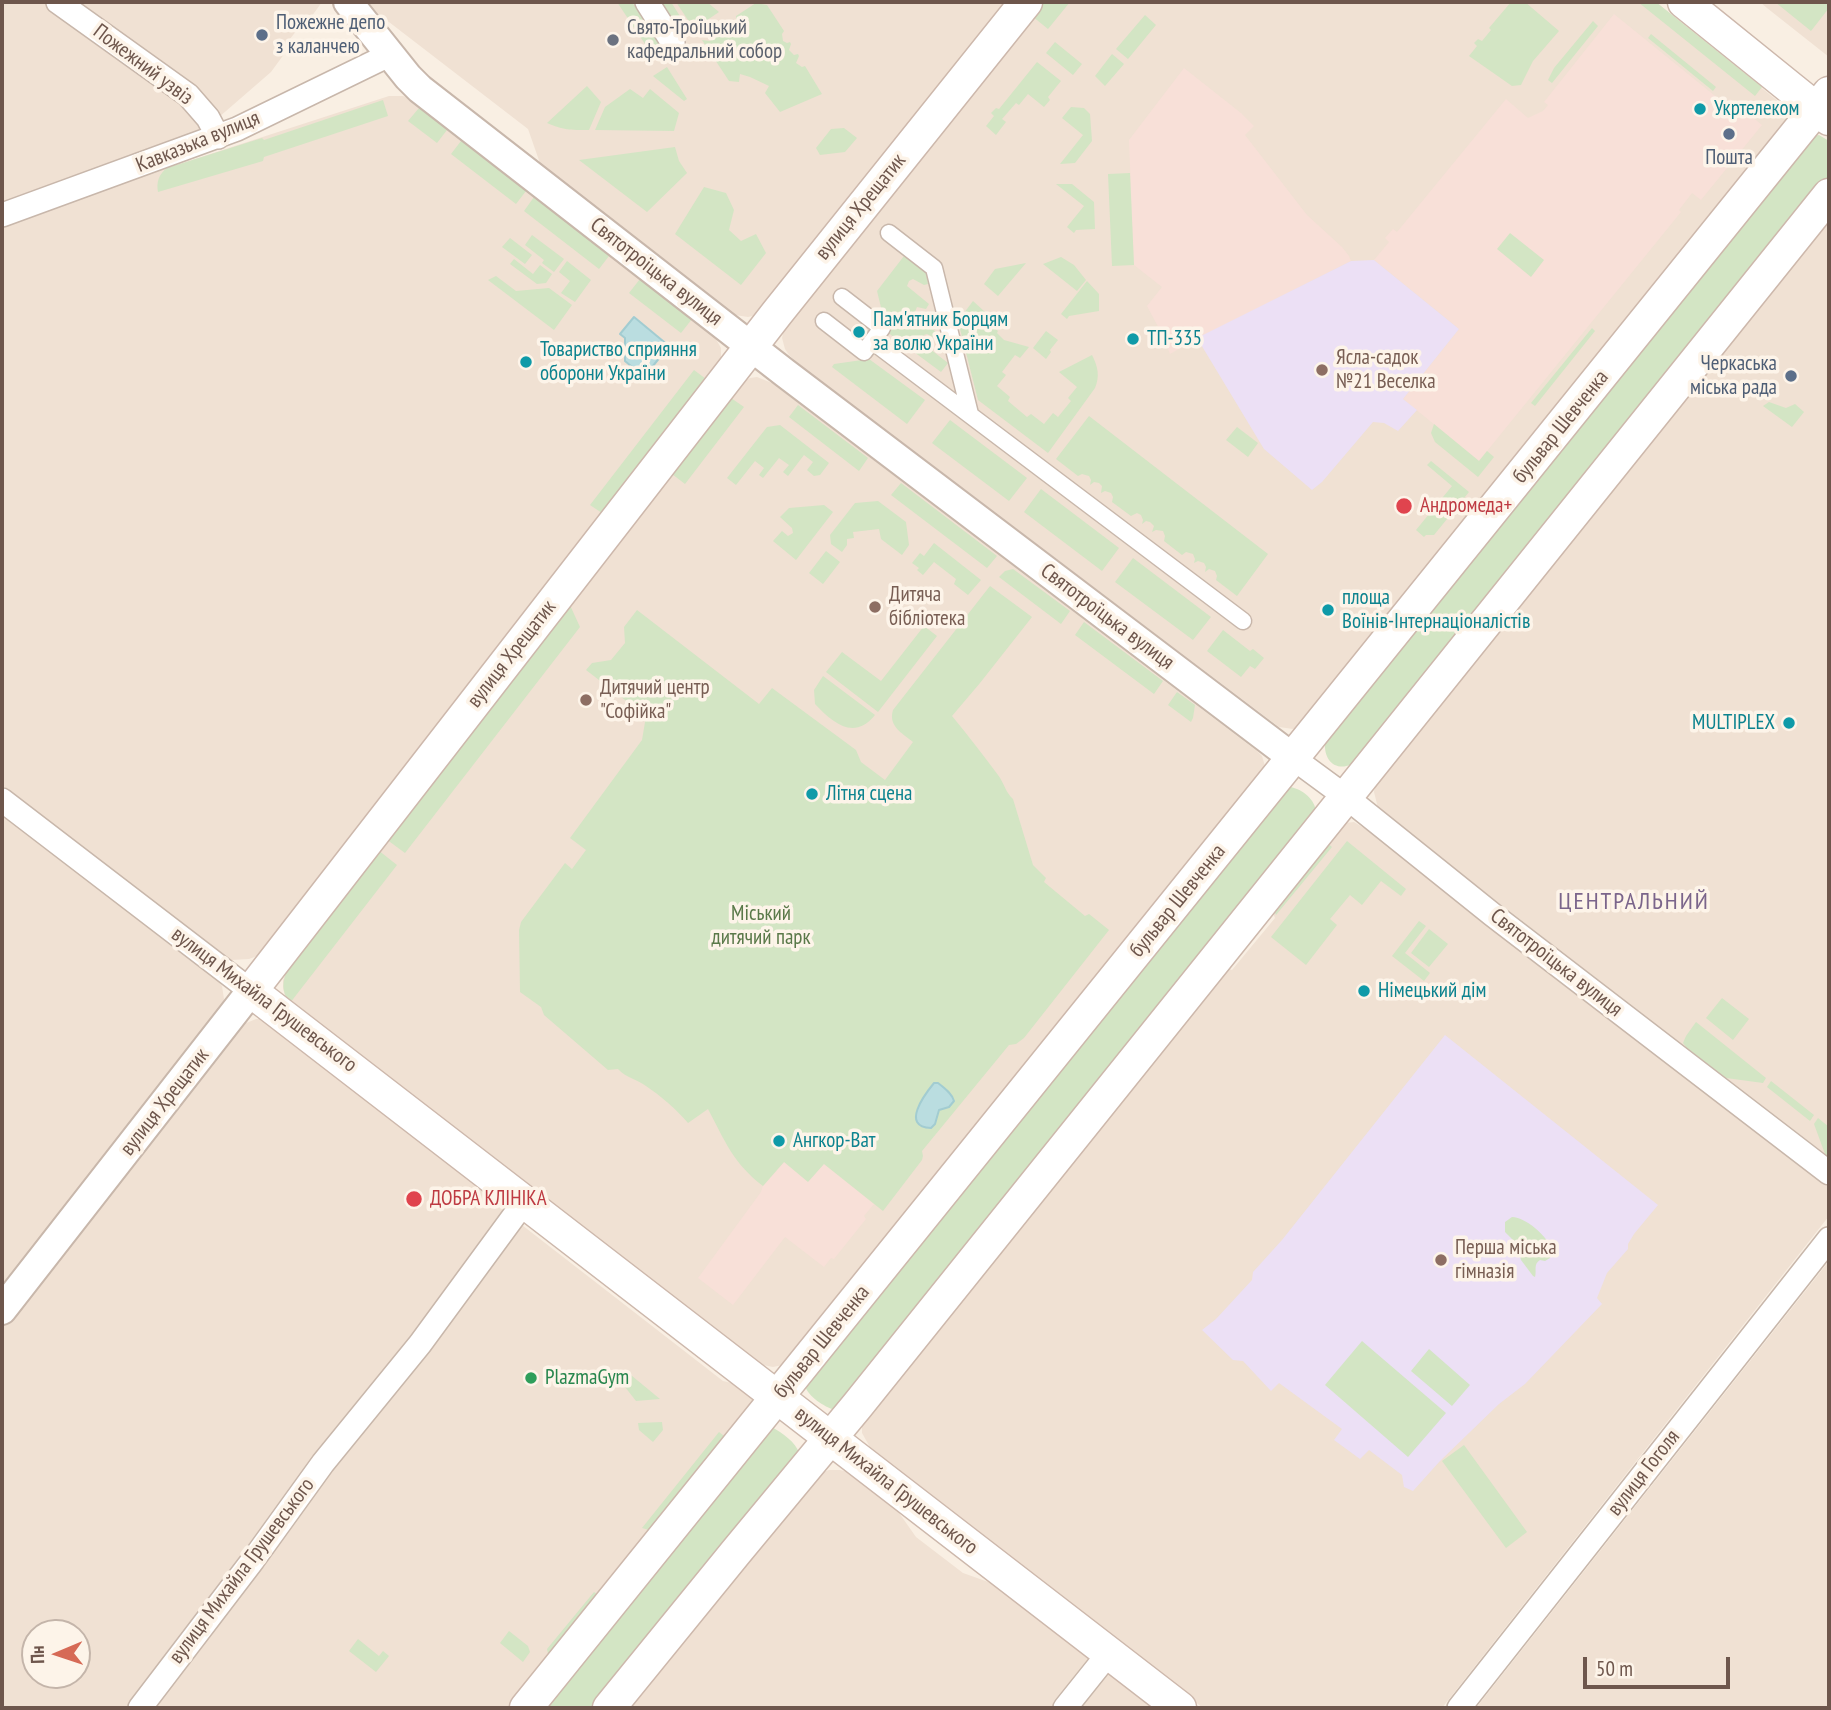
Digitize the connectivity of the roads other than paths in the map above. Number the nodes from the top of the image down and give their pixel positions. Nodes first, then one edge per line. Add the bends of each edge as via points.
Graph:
1 (348, 2) edge
2 (646, 2) edge
3 (1026, 2) edge
4 (1684, 2) edge
5 (66, 4) edge
6 (673, 43) dead end
7 (390, 55) junction
8 (1825, 107) edge
9 (218, 137) junction
10 (1829, 195) edge
11 (2, 215) edge
12 (889, 233) dead end
13 (842, 297) dead end
14 (824, 321) dead end
15 (872, 341) junction
16 (751, 346) junction
17 (970, 414) junction
18 (1243, 621) dead end
19 (1293, 758) junction
20 (1346, 797) junction
21 (2, 800) edge
22 (251, 991) junction
23 (1829, 1173) edge
24 (525, 1201) junction
25 (1829, 1239) edge
26 (2, 1310) edge
27 (778, 1397) junction
28 (831, 1438) junction
29 (1109, 1653) junction
30 (140, 1708) edge
31 (526, 1708) edge
32 (610, 1708) edge
33 (1065, 1708) edge
34 (1180, 1708) edge
35 (1459, 1708) edge

1 - 7 street, Святотроїцька вулиця
2 - 6 street
3 - 16 main road, вулиця Хрещатик
4 - 8 main road
5 - 9 street, Пожежний узвіз via 188,95
7 - 9 street, Кавказька вулиця
7 - 16 street, Святотроїцька вулиця via 420,89
8 - 19 main road, бульвар Шевченка
9 - 11 street, Кавказька вулиця
10 - 20 main road
12 - 17 street via 934,268
13 - 15 street via 882,328
14 - 15 street via 863,352
15 - 17 street
16 - 19 street, Святотроїцька вулиця
16 - 22 main road, вулиця Хрещатик
17 - 18 street
19 - 20 street, Святотроїцька вулиця
19 - 27 main road, бульвар Шевченка
20 - 23 street, Святотроїцька вулиця
20 - 28 main road
21 - 22 street, вулиця Михайла Грушевського
22 - 24 main road, вулиця Михайла Грушевського
22 - 26 street, вулиця Хрещатик
24 - 27 main road, вулиця Михайла Грушевського
24 - 30 street, вулиця Михайла Грушевського
25 - 35 street, вулиця Гоголя
27 - 28 main road, вулиця Михайла Грушевського
27 - 31 main road, бульвар Шевченка
28 - 29 main road, вулиця Михайла Грушевського
28 - 32 main road
29 - 33 street
29 - 34 main road, вулиця Михайла Грушевського

